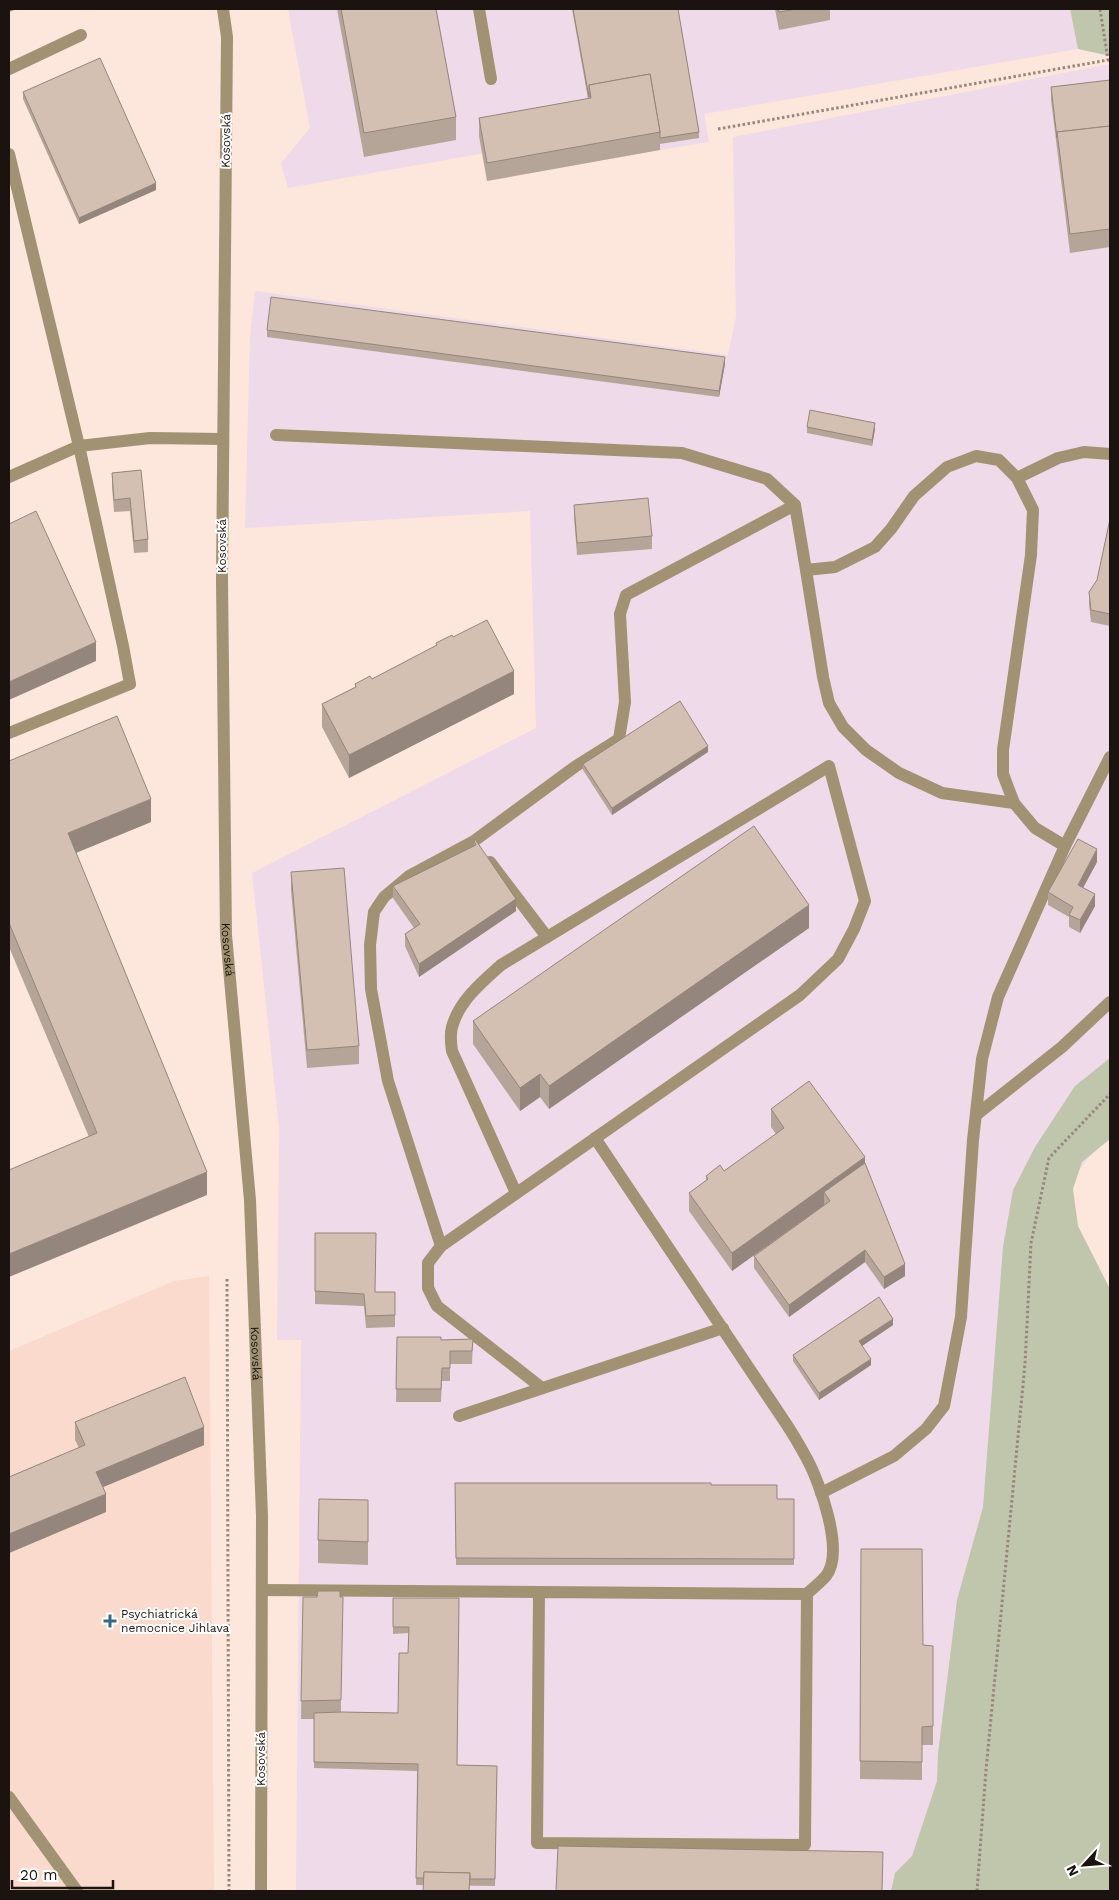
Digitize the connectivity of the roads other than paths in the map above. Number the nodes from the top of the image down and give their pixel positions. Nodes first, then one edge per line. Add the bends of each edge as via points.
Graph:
1 (223, 9) edge
2 (479, 9) edge
3 (81, 34) dead end
4 (9, 68) edge
5 (491, 79) dead end
6 (9, 154) edge
7 (276, 435) dead end
8 (223, 439) junction
9 (79, 446) junction
10 (1110, 454) edge
11 (9, 477) edge
12 (1017, 478) junction
13 (795, 505) junction
14 (806, 570) junction
15 (9, 733) edge
16 (1110, 757) edge
17 (1014, 803) junction
18 (474, 841) junction
19 (1064, 846) junction
20 (548, 937) junction
21 (1110, 1002) edge
22 (976, 1114) junction
23 (595, 1138) junction
24 (516, 1193) junction
25 (441, 1246) junction
26 (723, 1328) junction
27 (542, 1388) junction
28 (459, 1416) dead end
29 (821, 1493) junction
30 (262, 1590) junction
31 (539, 1592) junction
32 (807, 1594) junction
33 (9, 1797) edge
34 (77, 1891) edge
35 (261, 1891) edge

1 - 8 street, Kosovská via 227,37
2 - 5 street
3 - 4 street
6 - 9 street
7 - 13 street via 682,453 767,479
8 - 9 street via 150,438
8 - 30 street, Kosovská via 226,935 250,1200
9 - 11 street
9 - 15 street via 130,684
10 - 12 street via 1084,452 1058,458
12 - 14 street via 999,460 976,456 947,467 914,496 875,547 835,568
12 - 17 street via 1033,510 1032,554 1003,750 1003,774
13 - 14 street
13 - 18 street via 626,595 620,614 625,702 619,738
14 - 17 street via 829,703 843,727 866,750 899,773 942,793
16 - 19 street
17 - 19 street via 1035,828
18 - 20 street
18 - 25 street via 409,876 384,897 374,912 370,945 371,989 388,1081
19 - 22 street via 998,997 982,1059
20 - 23 street via 829,766 865,901 838,959 800,994
20 - 24 street via 501,965 474,989 451,1028 452,1051
21 - 22 street via 1062,1047
22 - 29 street via 961,1317 944,1406 926,1429 894,1456
23 - 24 street
23 - 26 street
24 - 25 street
25 - 27 street via 428,1263 428,1288 437,1306
26 - 27 street
26 - 29 street via 786,1422 808,1460
27 - 28 street
29 - 32 street via 831,1528 833,1557 827,1575
30 - 31 street
30 - 35 street, Kosovská
31 - 32 street
31 - 32 street via 537,1843 806,1844
33 - 34 street

